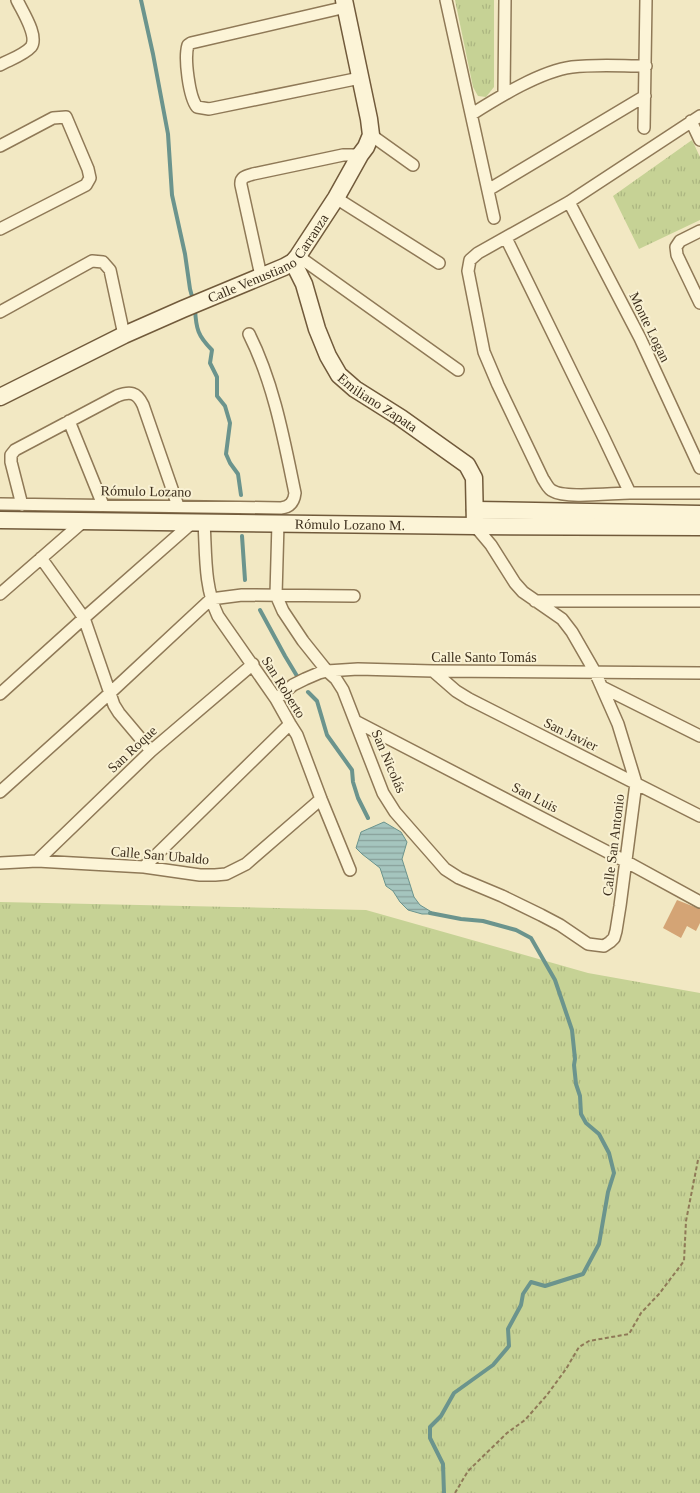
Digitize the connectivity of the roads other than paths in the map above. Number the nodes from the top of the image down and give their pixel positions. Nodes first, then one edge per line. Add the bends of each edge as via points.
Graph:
1 (17, 0) edge
2 (446, 0) edge
3 (505, 0) edge
4 (646, 0) edge
5 (345, 4) edge
6 (0, 65) edge
7 (646, 66) junction
8 (360, 78) junction
9 (504, 94) junction
10 (645, 96) junction
11 (472, 114) junction
12 (695, 119) edge
13 (644, 128) dead end
14 (371, 135) junction
15 (700, 140) edge
16 (0, 146) edge
17 (360, 155) junction
18 (414, 165) dead end
19 (488, 190) junction
20 (336, 198) junction
21 (569, 202) junction
22 (494, 218) dead end
23 (0, 229) edge
24 (700, 231) edge
25 (506, 238) junction
26 (295, 259) junction
27 (439, 263) dead end
28 (262, 276) junction
29 (700, 303) edge
30 (0, 312) edge
31 (249, 334) dead end
32 (124, 335) junction
33 (458, 370) dead end
34 (0, 397) edge
35 (69, 422) junction
36 (700, 468) edge
37 (630, 493) junction
38 (700, 493) edge
39 (0, 504) edge
40 (22, 505) junction
41 (103, 506) junction
42 (178, 506) junction
43 (700, 514) edge
44 (475, 518) junction
45 (0, 520) edge
46 (85, 520) junction
47 (199, 522) junction
48 (278, 523) junction
49 (700, 527) edge
50 (41, 558) junction
51 (0, 594) edge
52 (276, 595) junction
53 (354, 596) dead end
54 (210, 599) junction
55 (535, 600) junction
56 (700, 601) edge
57 (84, 618) junction
58 (253, 664) junction
59 (327, 671) junction
60 (433, 671) junction
61 (595, 672) junction
62 (700, 673) edge
63 (602, 687) junction
64 (110, 693) junction
65 (0, 694) edge
66 (276, 699) junction
67 (355, 721) junction
68 (290, 724) junction
69 (700, 736) edge
70 (151, 751) junction
71 (636, 783) junction
72 (0, 792) edge
73 (321, 799) junction
74 (700, 816) edge
75 (36, 861) junction
76 (626, 861) junction
77 (0, 863) edge
78 (144, 867) junction
79 (350, 870) dead end
80 (700, 902) edge
81 (604, 946) joint

1 - 6 street via 33,34 33,43 27,51
2 - 11 street
3 - 9 street
4 - 7 street
5 - 8 street
5 - 8 street via 188,45 192,98 197,107 209,110
7 - 9 street via 564,68
7 - 10 street
8 - 14 street
9 - 11 street
10 - 13 street
10 - 19 street
11 - 19 street
12 - 15 street
12 - 21 street
14 - 17 street, Calle Venustiano Carranza
14 - 18 street
16 - 23 street via 54,118 66,117 90,178 86,185
17 - 20 street, Calle Venustiano Carranza
17 - 28 street via 343,154 241,179
19 - 22 street
20 - 26 street, Calle Venustiano Carranza
20 - 27 street
21 - 25 street
21 - 36 street, Monte Logan via 640,338
24 - 29 street via 680,241 676,247
25 - 37 street
25 - 37 street via 478,253 468,266 488,365 549,488 575,495
26 - 28 street, Calle Venustiano Carranza
26 - 33 street
26 - 44 street, Emiliano Zapata via 317,330 336,370 355,389 467,465 474,478
28 - 32 street, Calle Venustiano Carranza
30 - 32 street via 92,261 98,261 110,270
31 - 42 street, Rómulo Lozano via 269,381 294,500 286,508
32 - 34 street, Calle Venustiano Carranza
35 - 40 street via 18,447 11,455
35 - 41 street
35 - 42 street via 117,396 128,392 137,395
37 - 38 street
39 - 40 street, Rómulo Lozano
40 - 41 street, Rómulo Lozano
41 - 42 street, Rómulo Lozano
43 - 44 street
44 - 48 street, Rómulo Lozano M.
44 - 49 street, Rómulo Lozano M.
44 - 55 street, Calle San Antonio via 515,583
45 - 46 street, Rómulo Lozano M.
46 - 47 street, Rómulo Lozano M.
46 - 50 street
47 - 48 street, Rómulo Lozano M.
47 - 54 street, San Roberto
47 - 57 street
48 - 52 street, San Nicolás
50 - 51 street
50 - 57 street
52 - 53 street
52 - 54 street
52 - 59 street, San Nicolás via 292,626
54 - 58 street, San Roberto via 218,616
54 - 64 street
55 - 56 street
55 - 61 street, Calle San Antonio via 562,619
57 - 64 street
57 - 65 street
58 - 66 street, San Roberto
58 - 70 street, San Roque
59 - 60 street, Calle Santo Tomás
59 - 66 street, Calle Santo Tomás via 305,679
59 - 67 street, San Nicolás via 336,679
60 - 61 street, Calle Santo Tomás
60 - 71 street, San Javier via 469,699
61 - 62 street, Calle Santo Tomás
61 - 63 street, Calle San Antonio
63 - 69 street
63 - 71 street, Calle San Antonio via 618,724
64 - 70 street via 119,714
64 - 72 street
66 - 68 street, San Roberto
67 - 76 street, San Luis
67 - 81 street, San Nicolás via 383,793 395,812 445,869 541,915 588,944
68 - 73 street, San Roberto via 298,736
68 - 78 street
70 - 75 street, San Roque
71 - 74 street, San Javier
71 - 76 street, Calle San Antonio
73 - 78 street, Calle San Ubaldo via 246,864 226,874 200,875
73 - 79 street, San Roberto
75 - 77 street, Calle San Ubaldo
75 - 78 street, Calle San Ubaldo
76 - 80 street, San Luis
76 - 81 street, Calle San Antonio via 616,931 614,938

